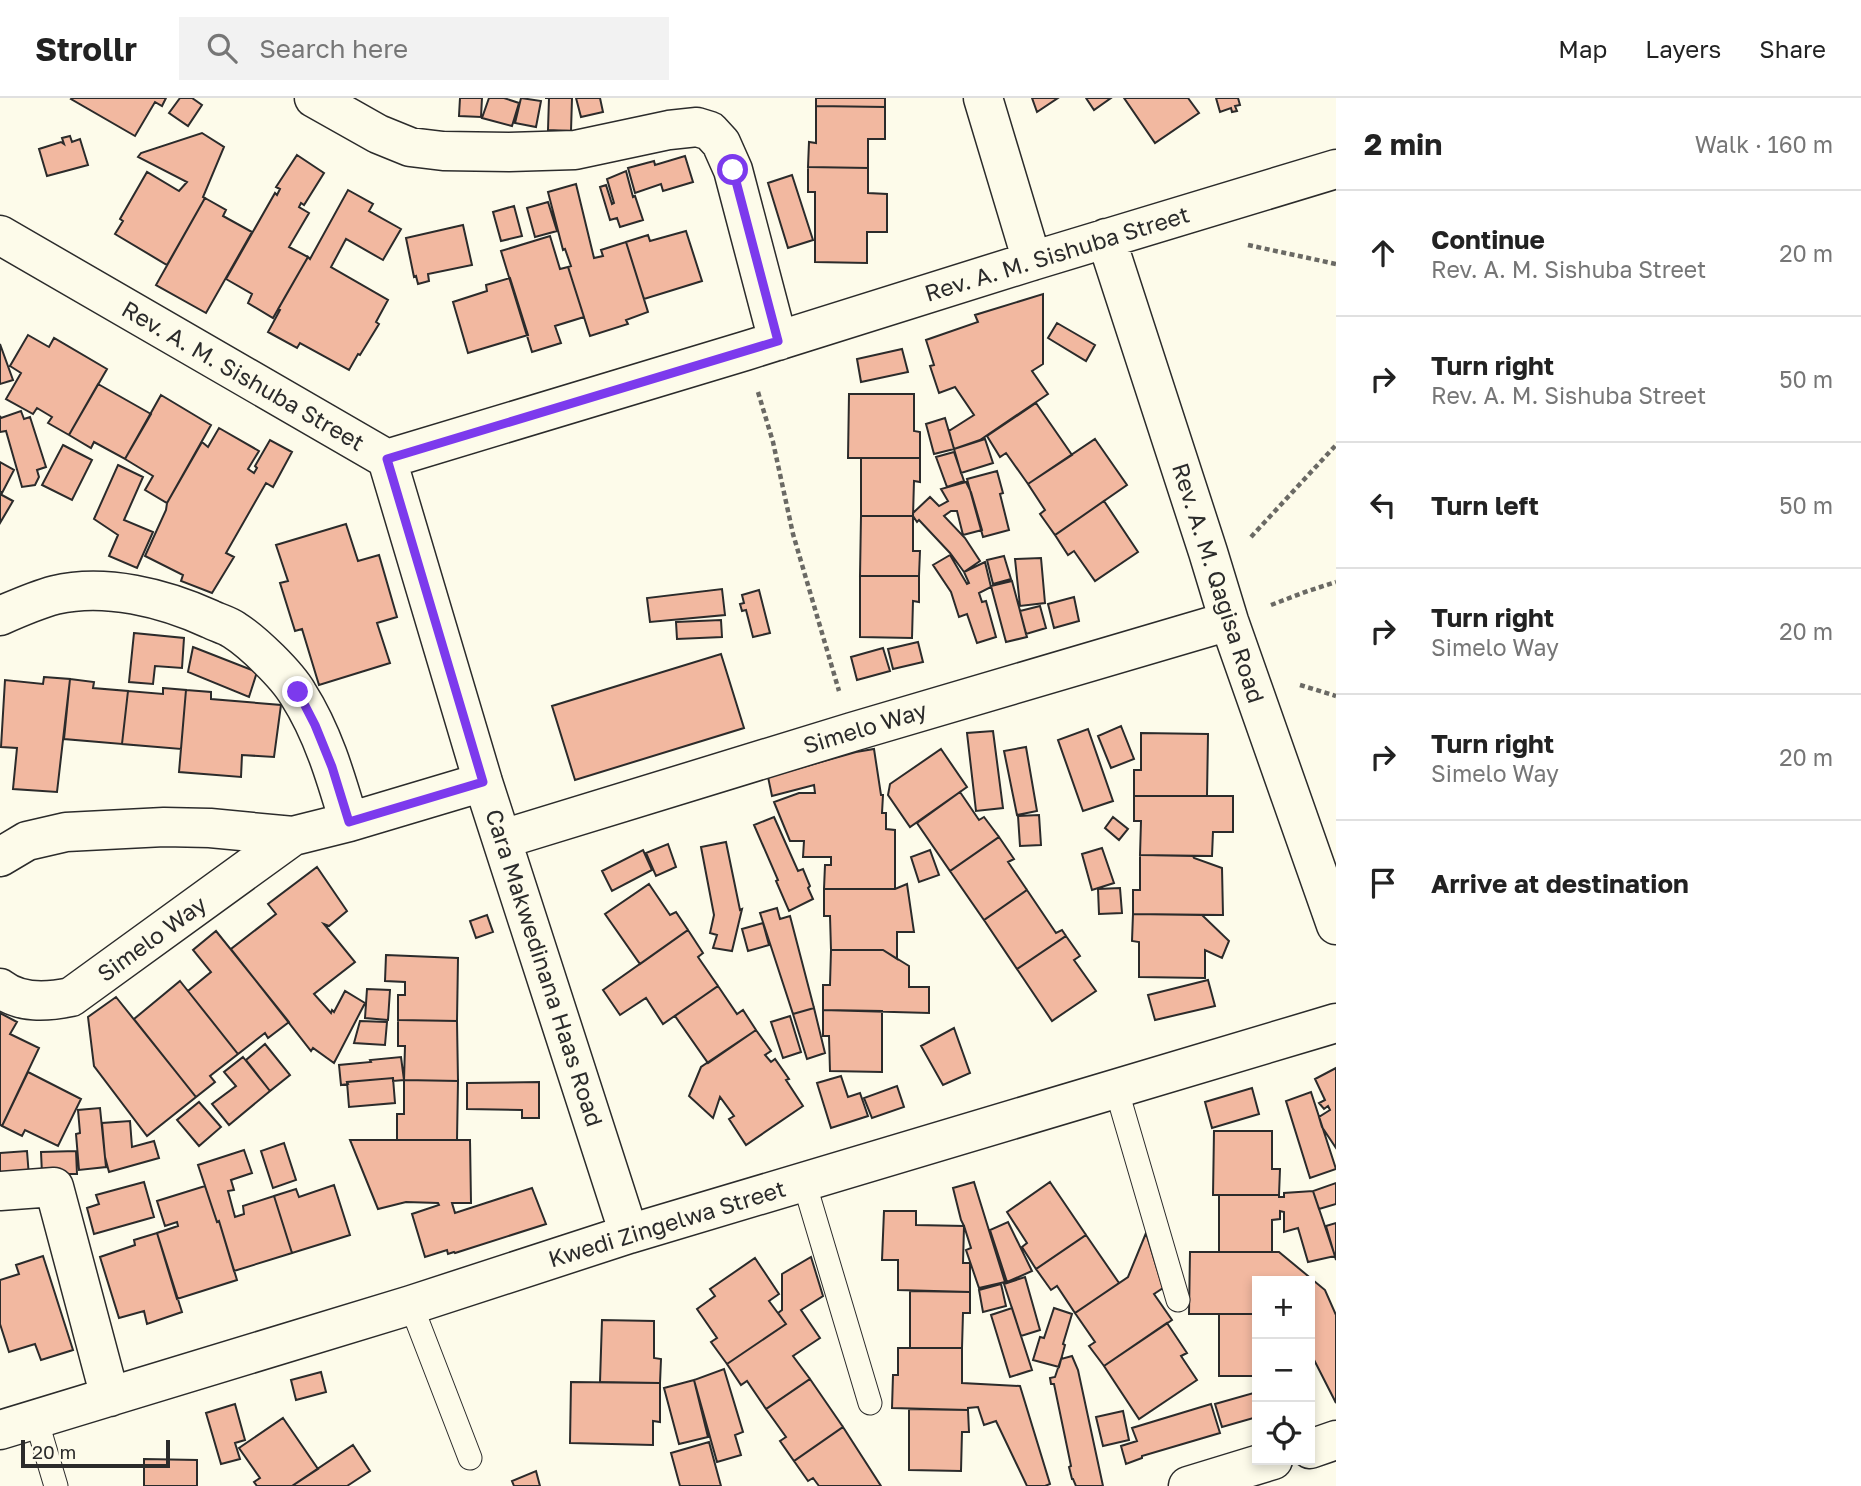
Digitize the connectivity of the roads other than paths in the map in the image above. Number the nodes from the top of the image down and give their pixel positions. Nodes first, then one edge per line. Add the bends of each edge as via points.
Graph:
1 (314, 98) edge
2 (983, 98) edge
3 (1336, 169) edge
4 (0, 235) edge
5 (1106, 238) junction
6 (1032, 261) junction
7 (761, 346) junction
8 (387, 459) junction
9 (0, 616) edge
10 (1228, 621) junction
11 (483, 782) junction
12 (349, 822) junction
13 (293, 836) junction
14 (503, 839) junction
15 (0, 857) edge
16 (1336, 925) edge
17 (0, 988) edge
18 (1336, 1023) edge
19 (1116, 1088) junction
20 (804, 1182) junction
21 (0, 1191) edge
22 (629, 1234) junction
23 (1178, 1300) dead end
24 (411, 1305) junction
25 (110, 1397) junction
26 (870, 1402) dead end
27 (36, 1419) junction
28 (0, 1430) edge
29 (1336, 1440) edge
30 (1315, 1446) edge
31 (470, 1458) dead end
32 (1257, 1465) edge
33 (56, 1486) edge
34 (1188, 1486) edge

1 - 7 street via 378,134 410,147 443,151 575,150 669,130 697,127 710,131 733,170
2 - 6 street
3 - 5 street, Rev. A. M. Sishuba Street
4 - 8 street, Rev. A. M. Sishuba Street
5 - 6 street, Rev. A. M. Sishuba Street
5 - 10 street, Rev. A. M. Qagisa Road
6 - 7 street, Rev. A. M. Sishuba Street
7 - 8 street, Rev. A. M. Sishuba Street
8 - 11 street, Cara Makwedinana Haas Road
9 - 12 street via 56,595 121,592 182,606 235,630 275,664 298,692 332,767
10 - 14 street, Simelo Way
10 - 16 street, Rev. A. M. Qagisa Road
11 - 12 street, Simelo Way
11 - 14 street, Cara Makwedinana Haas Road
12 - 13 street, Simelo Way
13 - 15 street, Simelo Way via 176,827 66,832 27,841
13 - 17 street, Simelo Way via 71,997 51,1002 29,1000
14 - 22 street, Cara Makwedinana Haas Road
18 - 19 street, Kwedi Zingelwa Street
19 - 20 street, Kwedi Zingelwa Street
19 - 23 lane
20 - 22 street, Kwedi Zingelwa Street
20 - 26 lane
21 - 25 street via 54,1187
22 - 24 street, Kwedi Zingelwa Street
24 - 25 street, Kwedi Zingelwa Street
24 - 31 lane
25 - 27 street, Kwedi Zingelwa Street
27 - 28 street, Kwedi Zingelwa Street
27 - 33 lane
29 - 30 street
32 - 34 street

